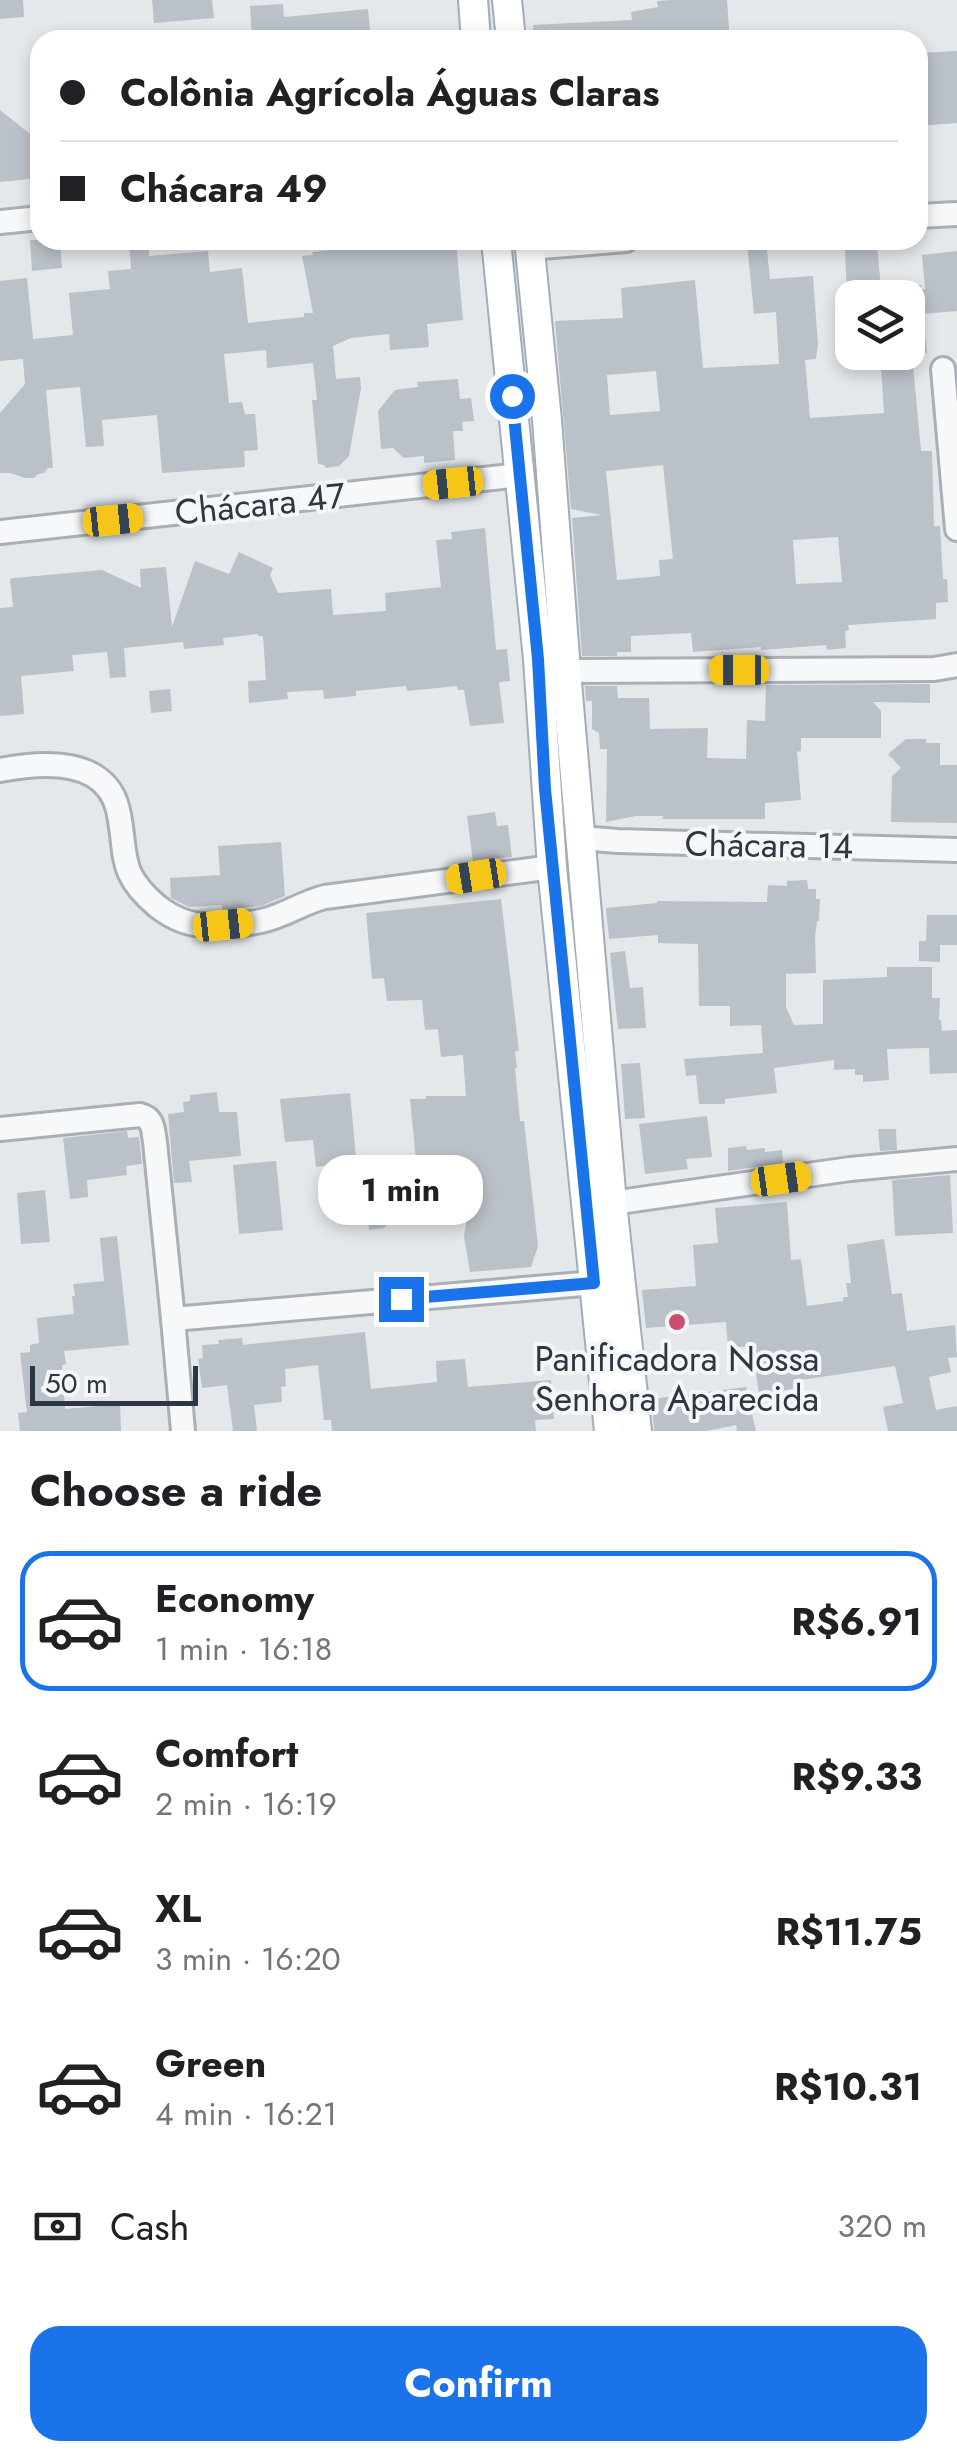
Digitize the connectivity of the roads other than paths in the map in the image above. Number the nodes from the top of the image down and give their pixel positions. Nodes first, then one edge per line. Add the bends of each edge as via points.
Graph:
1 (472, 0) edge
2 (507, 0) edge
3 (475, 30) edge
4 (510, 30) edge
5 (957, 214) edge
6 (928, 215) edge
7 (30, 219) edge
8 (0, 222) edge
9 (497, 250) edge
10 (531, 250) edge
11 (944, 369) dead end
12 (520, 475) junction
13 (956, 517) edge
14 (957, 529) edge
15 (0, 532) edge
16 (957, 665) edge
17 (566, 671) junction
18 (0, 770) edge
19 (576, 784) junction
20 (545, 789) junction
21 (550, 833) junction
22 (580, 838) junction
23 (957, 850) edge
24 (552, 867) junction
25 (0, 1130) edge
26 (957, 1160) edge
27 (612, 1203) junction
28 (594, 1283) junction
29 (172, 1319) junction
30 (183, 1431) edge
31 (609, 1431) edge
32 (637, 1431) edge

1 - 3 main road
2 - 4 main road
5 - 6 street
7 - 8 street
9 - 12 main road
10 - 17 main road
11 - 13 street
12 - 15 street, Chácara 47
12 - 20 main road
13 - 14 street
16 - 17 street
17 - 19 main road
18 - 24 street via 50,765 91,773 114,797 130,877 163,910 192,924 255,922 312,900
19 - 20 main road
19 - 22 main road
20 - 21 main road
21 - 22 main road
21 - 24 main road
22 - 23 street, Chácara 14
22 - 27 main road
24 - 28 main road
25 - 29 street via 147,1117 154,1130
26 - 27 street
27 - 32 main road
28 - 29 street
28 - 31 main road
29 - 30 street

